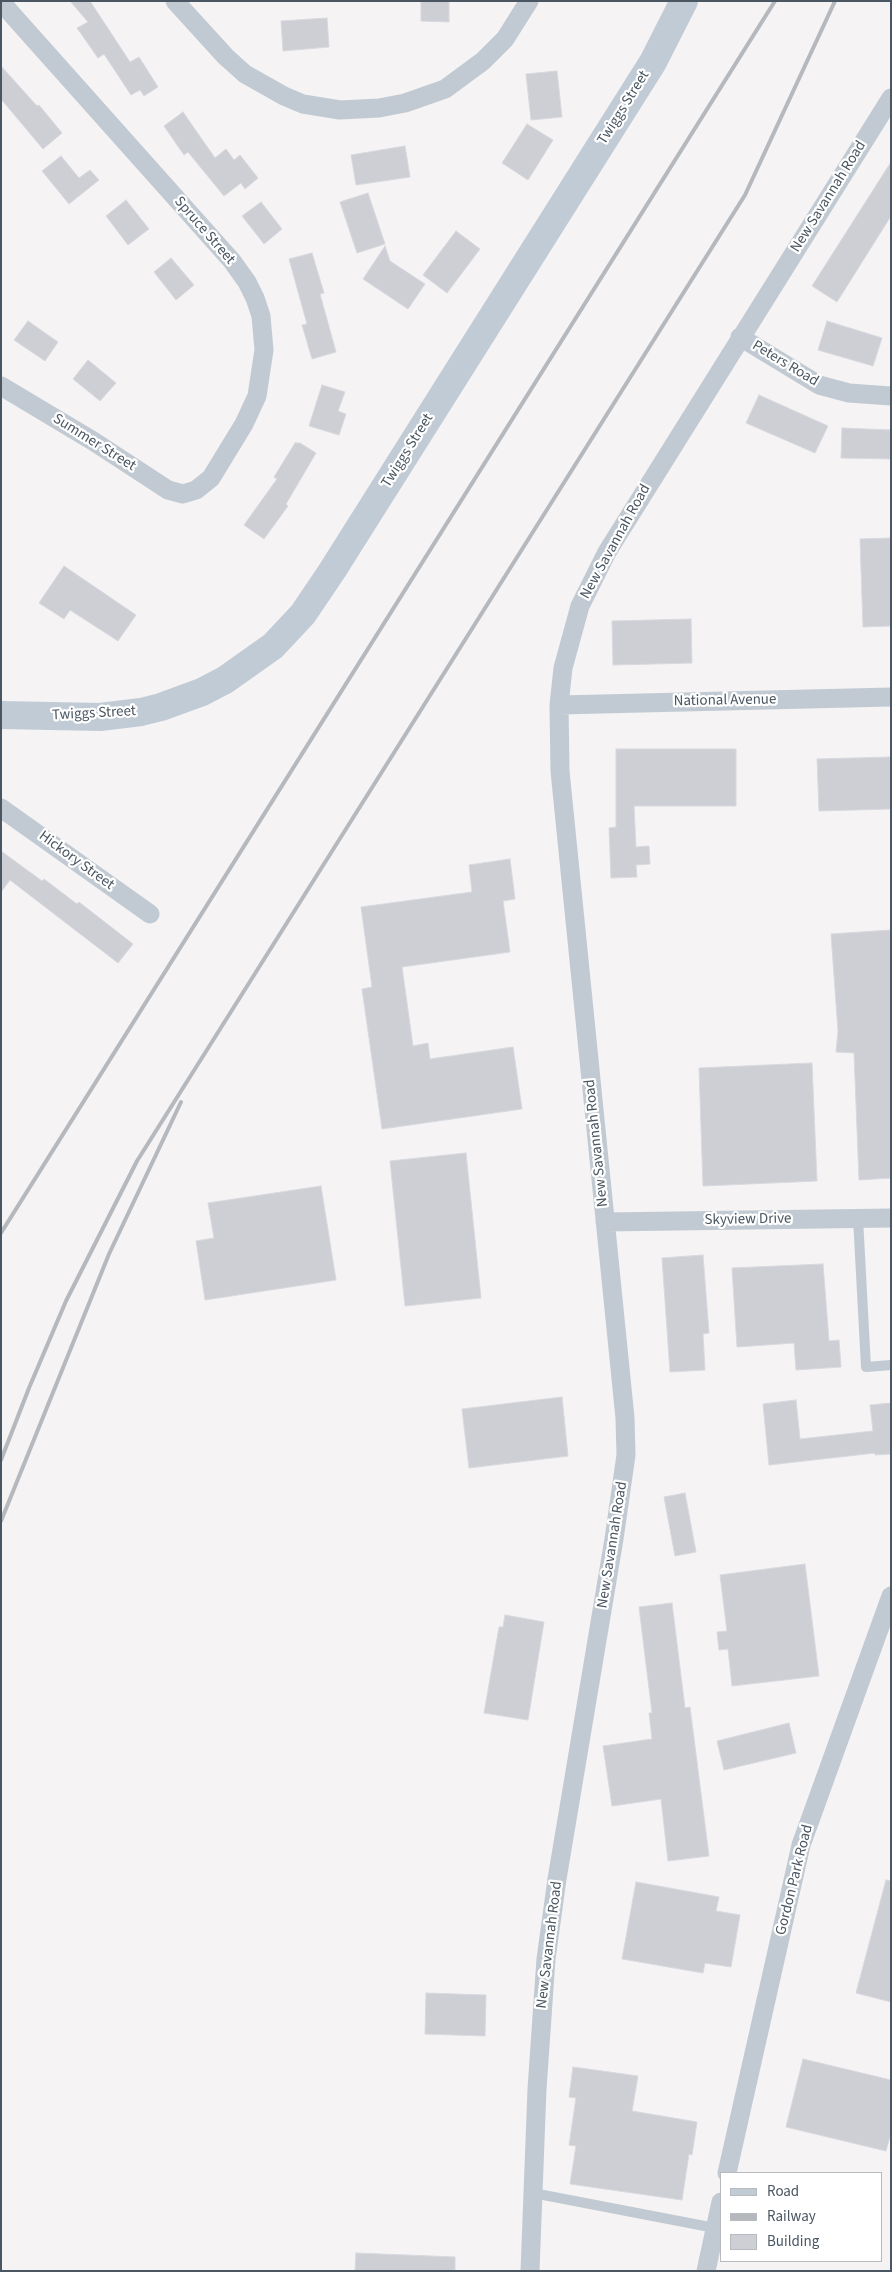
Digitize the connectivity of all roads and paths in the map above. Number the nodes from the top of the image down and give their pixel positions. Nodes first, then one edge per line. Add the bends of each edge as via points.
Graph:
1 (175, 1) edge
2 (529, 1) edge
3 (684, 1) edge
4 (1, 2) edge
5 (891, 98) edge
6 (740, 337) junction
7 (1, 386) edge
8 (891, 396) edge
9 (189, 493) joint
10 (891, 697) edge
11 (559, 705) junction
12 (1, 715) edge
13 (1, 808) edge
14 (150, 914) dead end
15 (858, 1218) junction
16 (891, 1218) edge
17 (605, 1222) junction
18 (891, 1365) edge
19 (891, 1596) edge
20 (727, 2172) edge
21 (533, 2193) junction
22 (720, 2206) edge
23 (715, 2228) junction
24 (530, 2271) edge
25 (706, 2271) edge

1 - 2 street via 245,74 303,104 340,110 405,103 445,89 483,61 505,39
3 - 12 main road, Twiggs Street via 654,62 332,571 303,614 273,646 225,680 161,707 100,717
4 - 9 street, Spruce Street via 232,261 255,298 261,316 264,350 257,396 211,478
5 - 6 street, New Savannah Road
6 - 8 street, Peters Road via 819,386 849,393
6 - 11 street, New Savannah Road via 591,583 571,633
7 - 9 street, Summer Street via 168,490
10 - 11 street, National Avenue
11 - 17 street, New Savannah Road via 560,771
13 - 14 street, Hickory Street
15 - 16 street, Skyview Drive
15 - 17 street, Skyview Drive
15 - 18 lane via 866,1367
17 - 21 street, New Savannah Road via 626,1455 551,1916 542,2006
19 - 20 street, Gordon Park Road via 802,1844
21 - 23 lane
21 - 24 street, New Savannah Road
22 - 23 street
23 - 25 street

